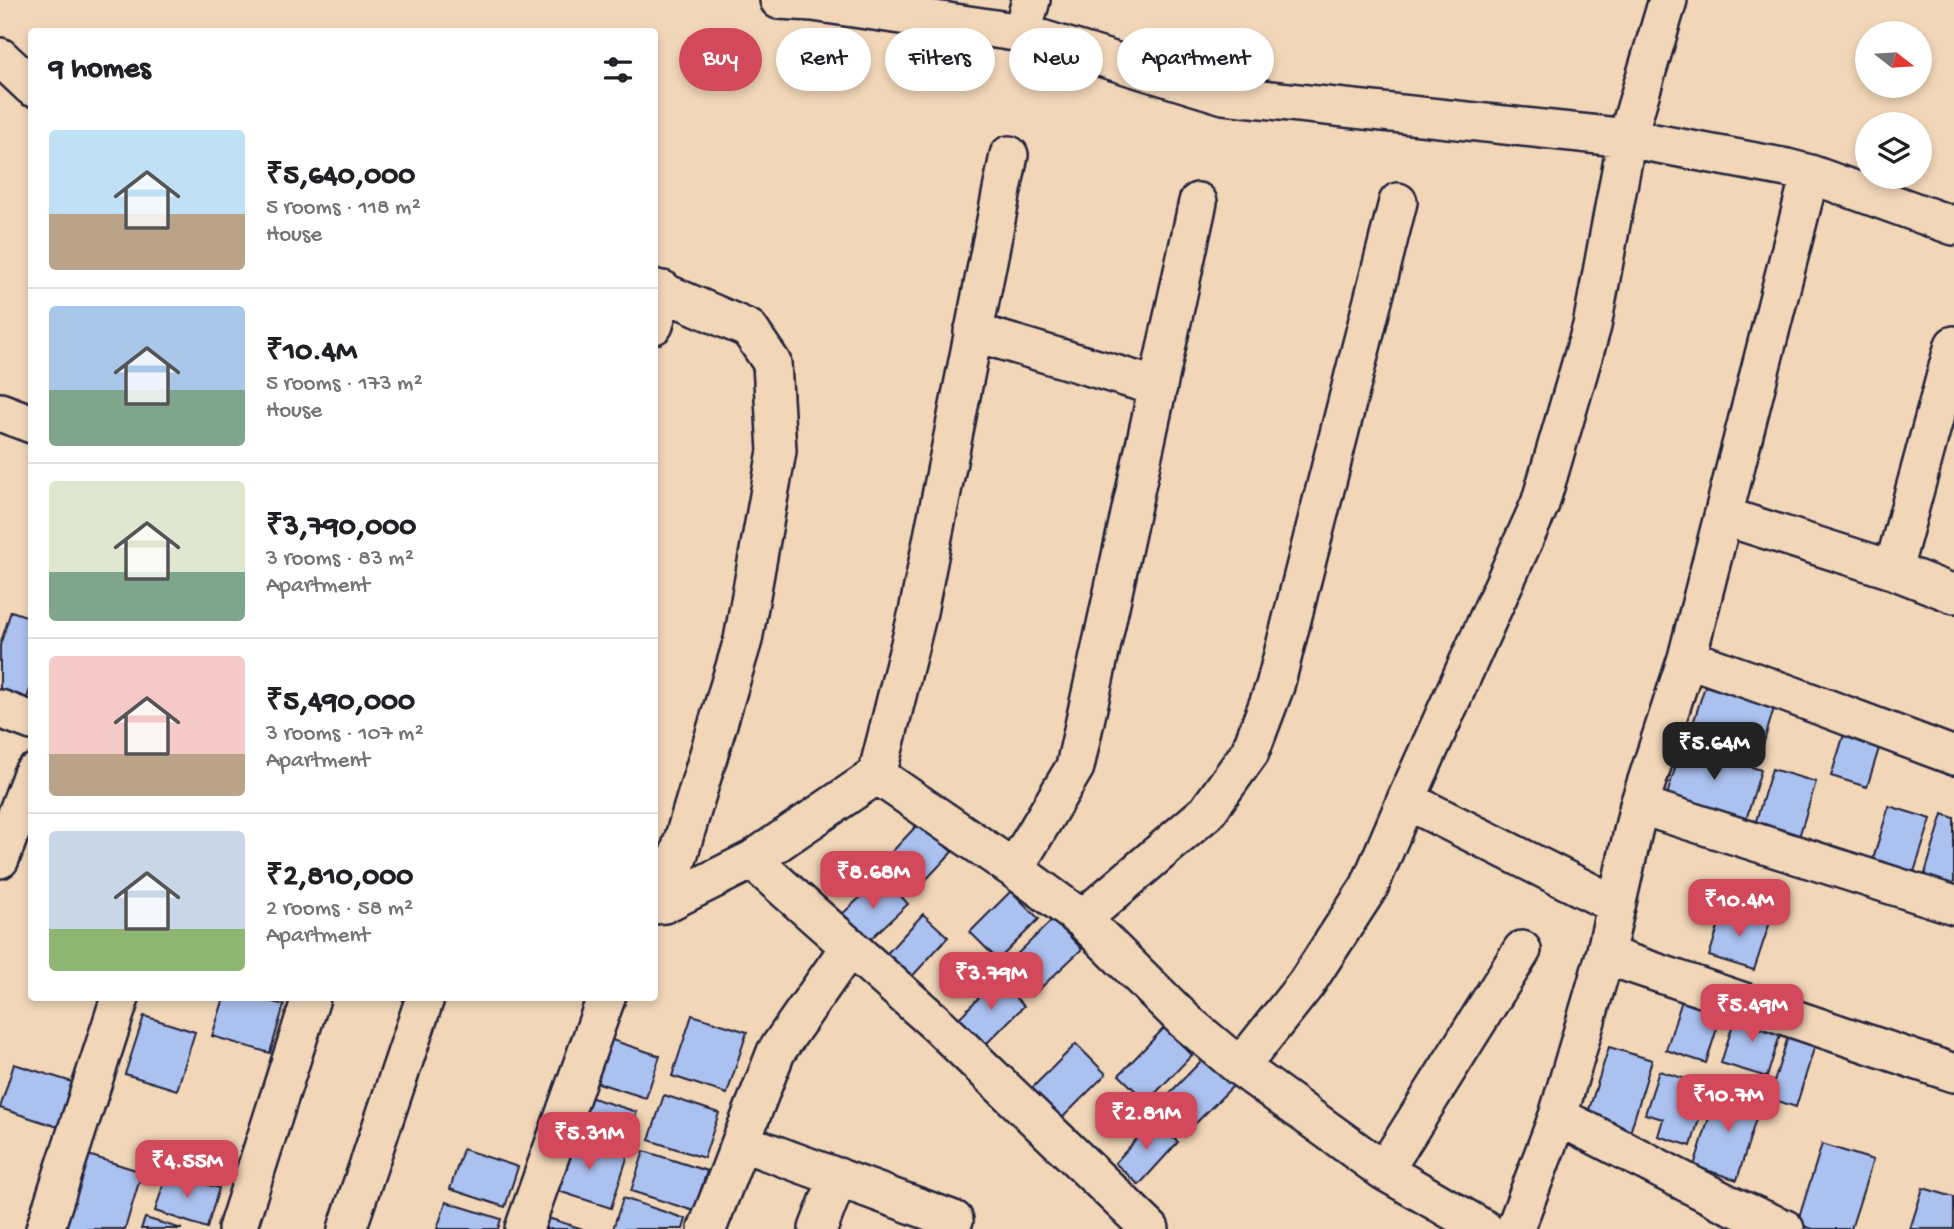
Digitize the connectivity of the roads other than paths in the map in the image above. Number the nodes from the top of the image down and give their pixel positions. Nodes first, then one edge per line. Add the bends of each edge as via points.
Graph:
1 (1668, 0) edge
2 (802, 1) edge
3 (1027, 17) edge
4 (0, 57) edge
5 (28, 83) edge
6 (1627, 138) junction
7 (1009, 155) dead end
8 (1810, 174) junction
9 (1198, 202) dead end
10 (1398, 202) dead end
11 (1954, 226) edge
12 (658, 301) edge
13 (973, 332) junction
14 (1954, 345) edge
15 (1158, 387) junction
16 (0, 412) edge
17 (28, 422) edge
18 (1723, 516) junction
19 (1893, 570) junction
20 (1954, 594) edge
21 (1687, 658) junction
22 (0, 709) edge
23 (28, 720) edge
24 (1954, 756) edge
25 (877, 775) junction
26 (28, 785) edge
27 (1406, 800) junction
28 (1639, 805) junction
29 (0, 859) edge
30 (752, 860) junction
31 (1014, 869) junction
32 (659, 904) edge
33 (1616, 905) junction
34 (1954, 905) edge
35 (1082, 919) junction
36 (849, 946) junction
37 (1522, 950) dead end
38 (1605, 955) junction
39 (119, 1001) edge
40 (310, 1001) edge
41 (424, 1001) edge
42 (605, 1001) edge
43 (1240, 1068) junction
44 (1954, 1073) edge
45 (1558, 1116) junction
46 (741, 1142) junction
47 (1384, 1171) junction
48 (838, 1177) junction
49 (954, 1220) dead end
50 (1144, 1227) edge
51 (45, 1229) edge
52 (237, 1229) edge
53 (347, 1229) edge
54 (524, 1229) edge
55 (707, 1229) edge
56 (818, 1229) edge
57 (1485, 1229) edge
58 (1515, 1229) edge
59 (1785, 1229) edge

1 - 6 street
2 - 3 street
3 - 6 street via 1224,95
4 - 5 street
6 - 8 street
6 - 27 street via 1592,326 1541,504
7 - 13 street
8 - 11 street
8 - 18 street
9 - 15 street
10 - 35 street via 1275,686 1250,752 1207,812
12 - 32 street via 749,329 772,363 777,451 743,640
13 - 15 street
13 - 25 street via 918,612
14 - 19 street
15 - 31 street via 1075,767
16 - 17 street
18 - 19 street
18 - 21 street
19 - 20 street
21 - 24 street
21 - 28 street
22 - 23 street
25 - 30 street
25 - 31 street
26 - 29 street
27 - 33 street
27 - 43 street via 1369,887 1306,984
28 - 33 street
28 - 34 street
30 - 32 street
30 - 36 street
31 - 35 street
33 - 38 street
35 - 43 street via 1185,1021
36 - 46 street via 776,1052
36 - 50 street via 939,1025
37 - 47 street
38 - 44 street
38 - 45 street
39 - 51 street
40 - 52 street
41 - 53 street
42 - 54 street
43 - 47 street
45 - 58 street
45 - 59 street
46 - 48 street
46 - 55 street
47 - 57 street
48 - 49 street
48 - 56 street

